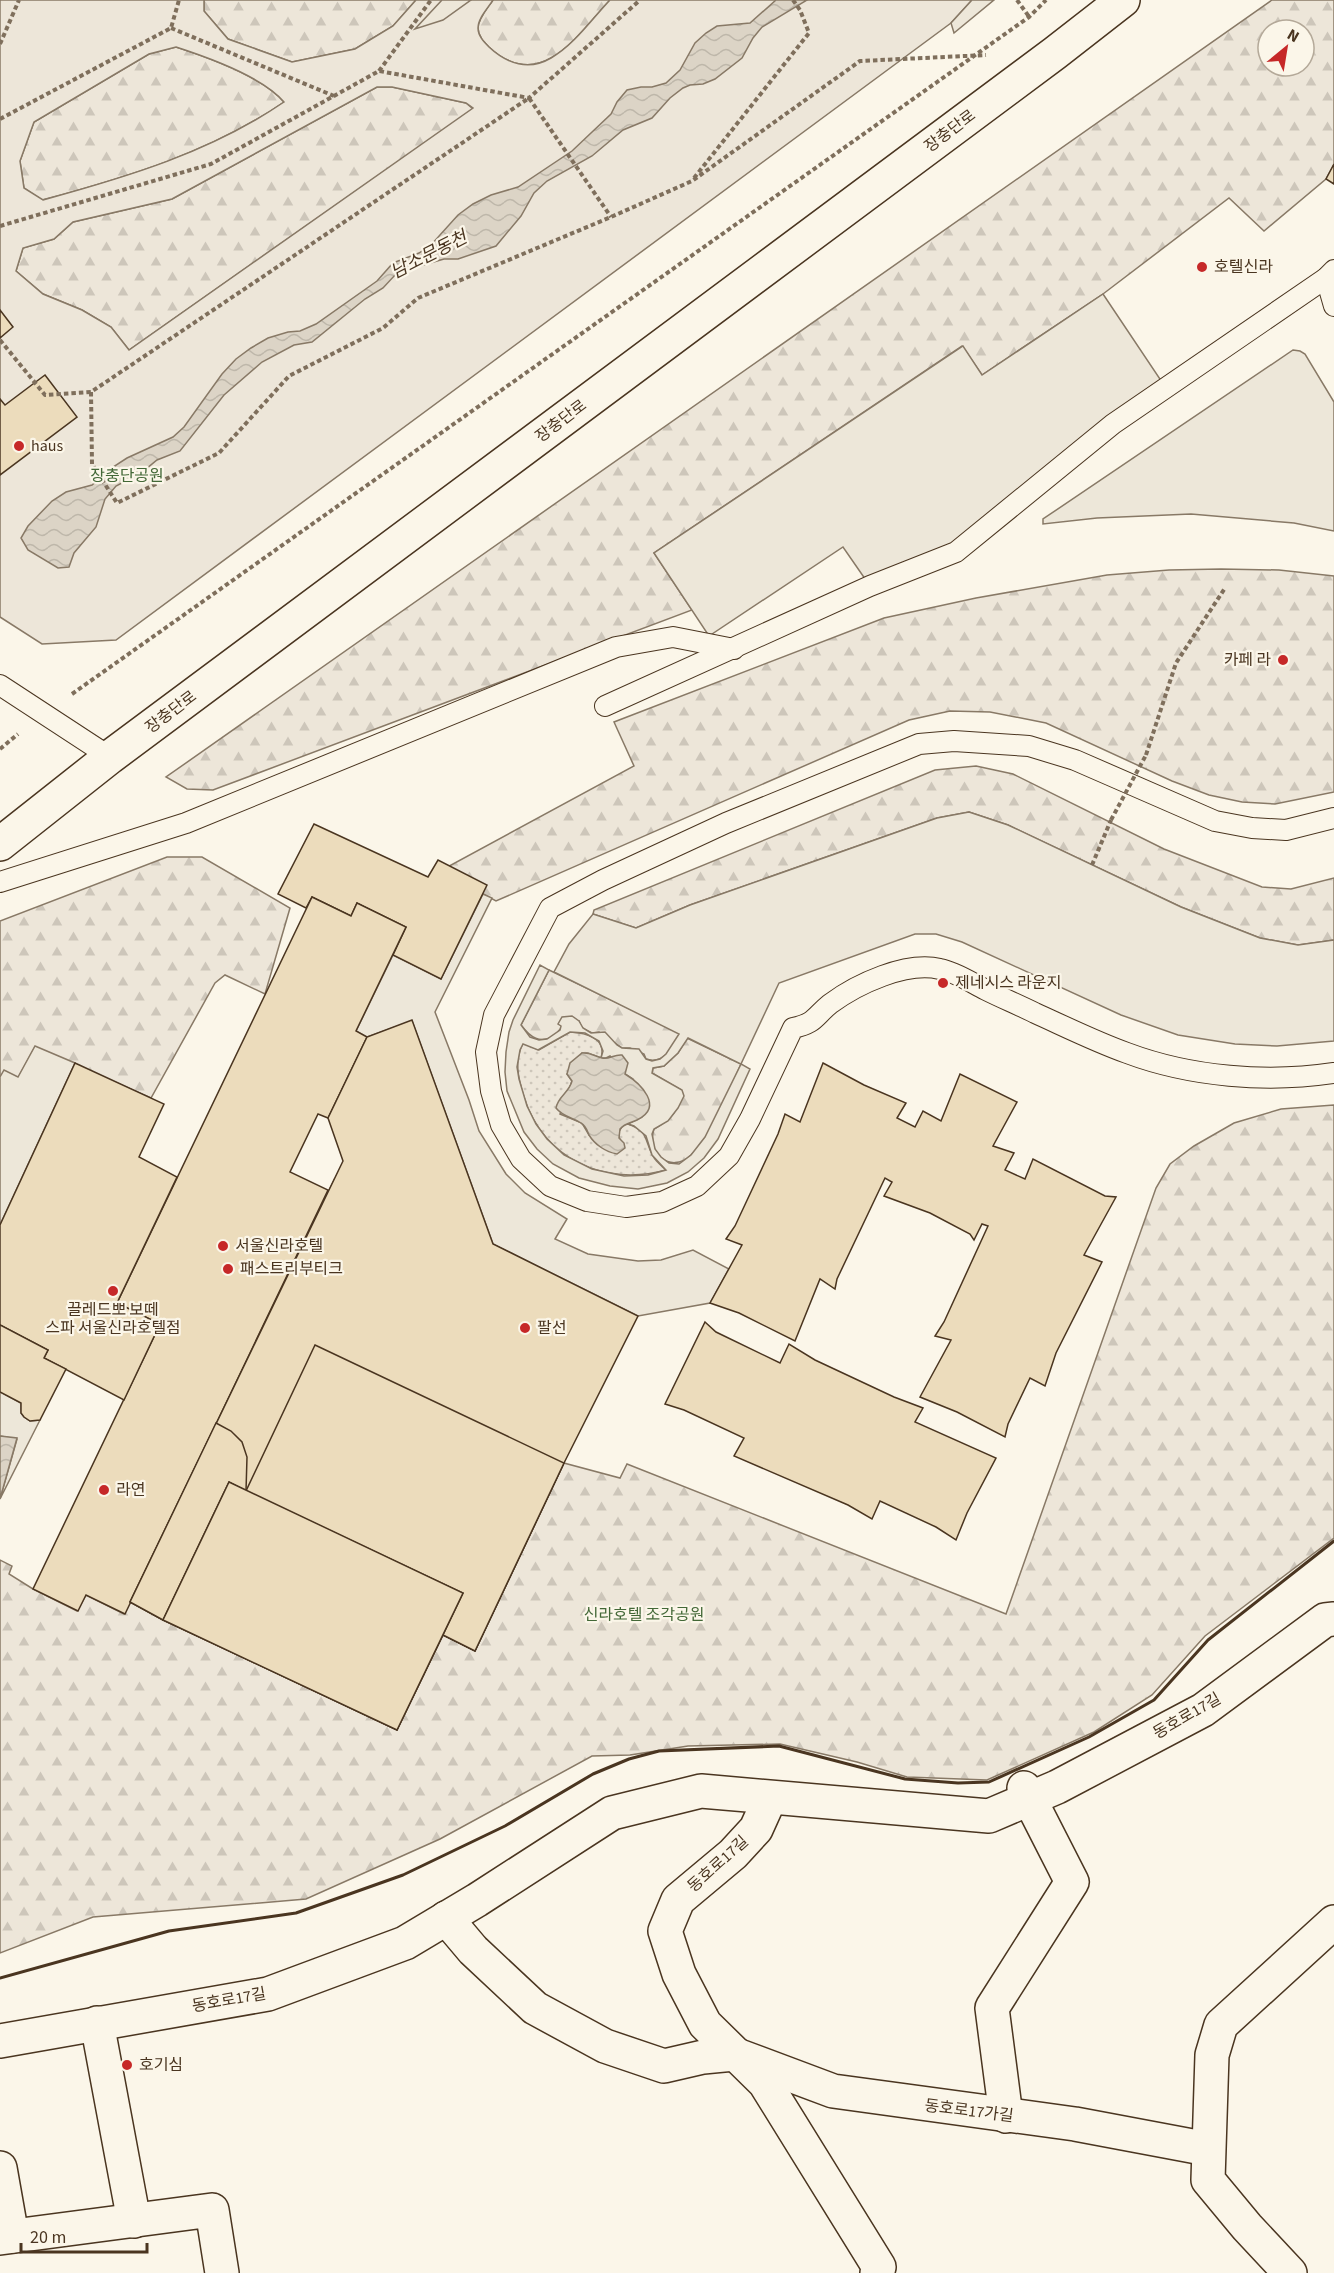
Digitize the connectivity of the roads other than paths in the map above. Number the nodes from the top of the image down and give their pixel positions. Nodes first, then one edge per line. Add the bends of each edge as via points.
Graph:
1 (1123, 0) edge
2 (1330, 274) edge
3 (1334, 306) edge
4 (734, 649) junction
5 (0, 685) edge
6 (605, 706) dead end
7 (110, 757) junction
8 (1334, 818) edge
9 (0, 844) edge
10 (0, 882) edge
11 (1334, 1072) edge
12 (1334, 1619) edge
13 (1027, 1793) junction
14 (770, 1798) junction
15 (446, 1918) junction
16 (1334, 1922) edge
17 (97, 2023) junction
18 (0, 2042) edge
19 (734, 2054) junction
20 (1006, 2116) junction
21 (1208, 2149) junction
22 (0, 2168) edge
23 (134, 2220) junction
24 (6, 2237) edge
25 (222, 2273) edge
26 (877, 2273) edge
27 (1290, 2273) edge

1 - 7 street, 장충단로
2 - 3 lane
2 - 4 lane via 1113,424 956,552 870,586
4 - 6 lane
4 - 10 lane via 673,637 616,647 186,823
5 - 7 lane
7 - 9 street, 장충단로
8 - 11 lane via 1286,830 1252,828 1215,821 1075,760 1029,746 954,741 919,744 726,823 550,909 494,1016 486,1052 501,1125 521,1160 550,1186 587,1202 626,1207 662,1202 697,1186 729,1156 793,1028 809,1025 829,1005 854,989 910,969 940,969 1080,1034 1174,1067 1264,1077
12 - 13 street, 동호로17길 via 1325,1620 1203,1710 1057,1788
13 - 14 street, 동호로17길 via 989,1816
13 - 20 street via 1072,1882 992,2008
14 - 15 street, 동호로17길 via 701,1791 612,1813
14 - 19 street, 동호로17길 via 756,1829 733,1854 678,1900 665,1931 679,1974 705,2024
15 - 17 street, 동호로17길 via 405,1943 268,1994
15 - 19 street via 473,1950 535,2008 605,2046 664,2066
16 - 21 street via 1221,2025 1212,2055
17 - 18 street, 동호로17길
17 - 23 street
19 - 20 street, 동호로17가길 via 833,2091
19 - 26 street, 동호로17길 via 765,2083 879,2267
20 - 21 street, 동호로17가길 via 1075,2124
21 - 27 street via 1208,2180
22 - 24 street
23 - 24 street
23 - 25 street via 212,2210

